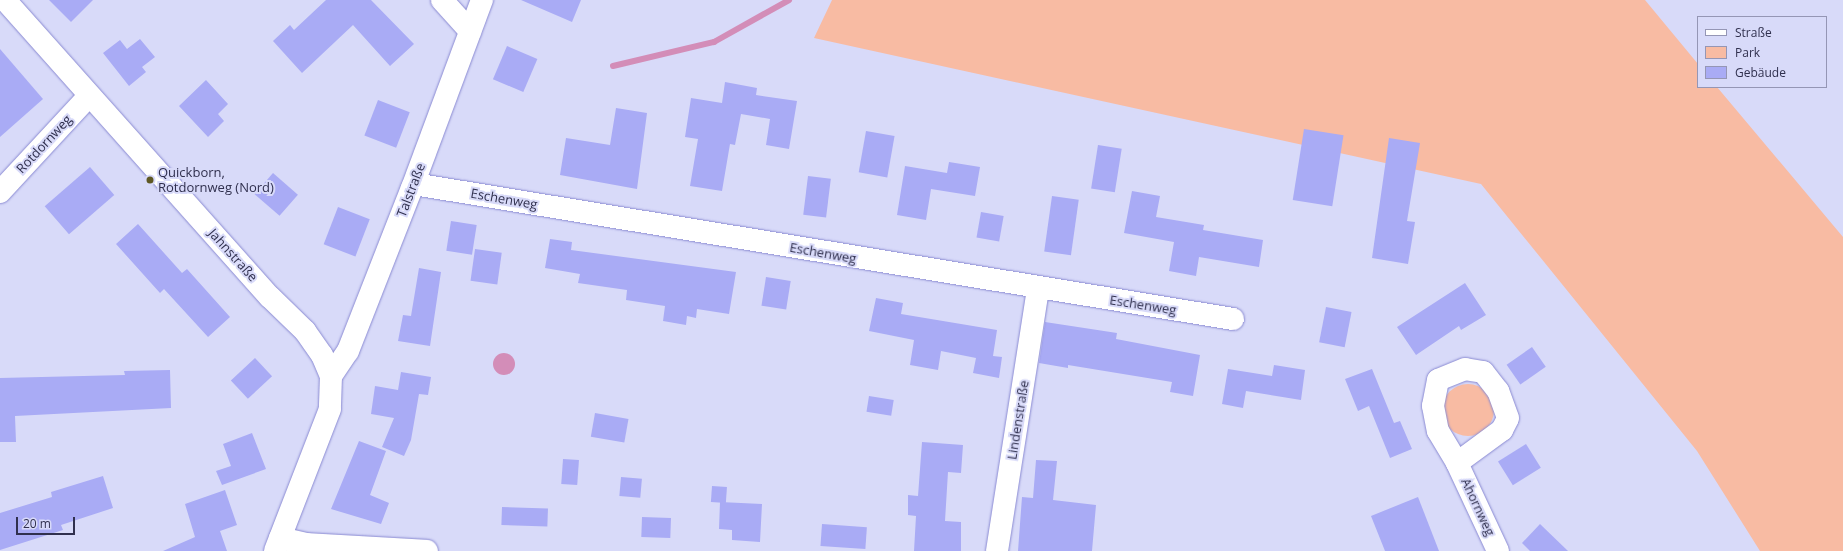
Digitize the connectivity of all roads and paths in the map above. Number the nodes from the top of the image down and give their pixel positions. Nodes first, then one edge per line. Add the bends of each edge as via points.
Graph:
1 (5, 0) edge
2 (442, 0) edge
3 (482, 0) edge
4 (470, 31) junction
5 (89, 96) junction
6 (414, 184) junction
7 (0, 192) edge
8 (1038, 289) junction
9 (1233, 319) dead end
10 (331, 376) junction
11 (1457, 463) dead end
12 (277, 545) edge
13 (427, 551) edge
14 (997, 551) edge
15 (1498, 551) edge

1 - 5 street, Jahnstraße
2 - 4 street
3 - 4 street, Talstraße
4 - 6 street, Talstraße
5 - 7 street, Rotdornweg
5 - 10 street, Jahnstraße via 270,297 305,331 322,355
6 - 8 street, Eschenweg
6 - 10 street, Talstraße via 348,351
8 - 9 street, Eschenweg
8 - 14 street, Lindenstraße
10 - 12 street, Jahnstraße via 332,391 324,431
11 - 15 street, Ahornweg
12 - 13 street via 307,544

